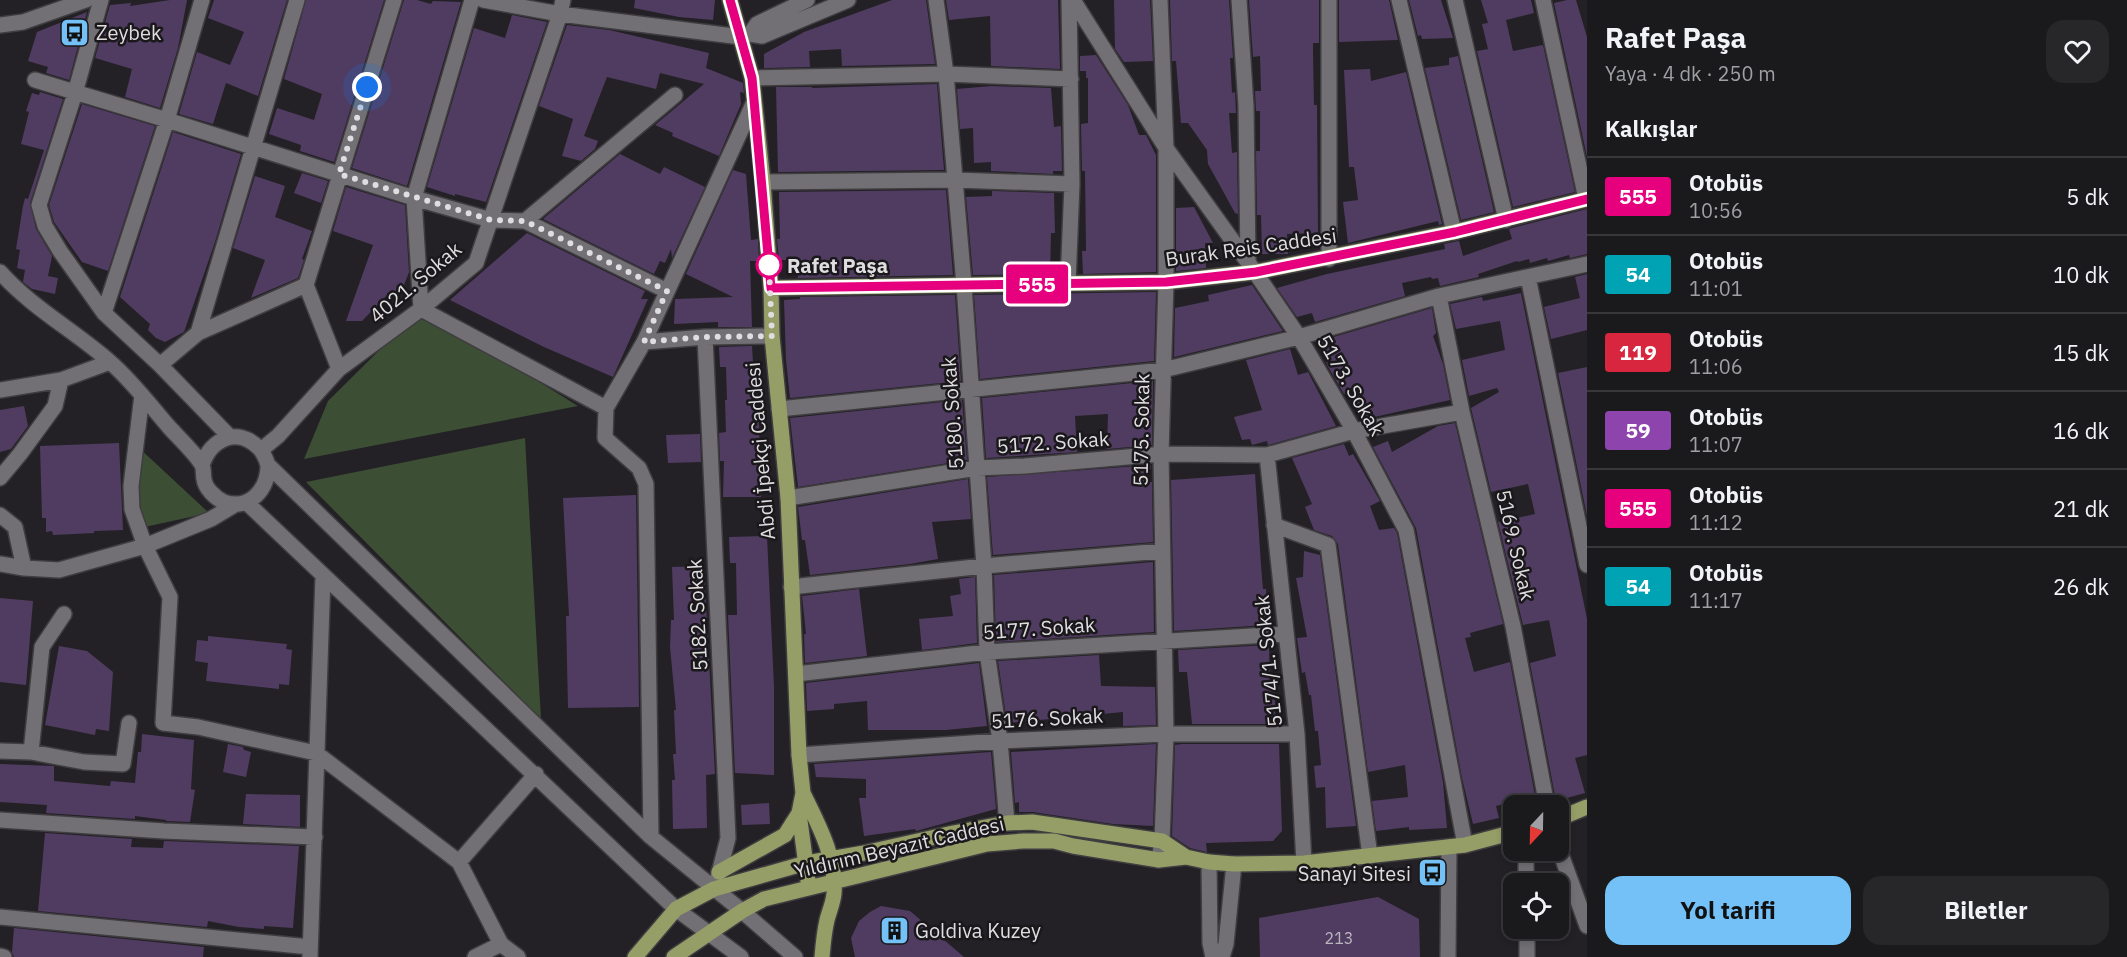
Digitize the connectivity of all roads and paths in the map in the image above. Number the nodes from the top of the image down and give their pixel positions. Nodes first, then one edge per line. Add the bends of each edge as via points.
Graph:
1 (87, 0) edge
2 (101, 0) edge
3 (202, 0) edge
4 (297, 0) edge
5 (394, 0) edge
6 (472, 0) edge
7 (483, 0) edge
8 (730, 0) edge
9 (807, 0) edge
10 (848, 0) edge
11 (936, 0) edge
12 (1069, 0) edge
13 (1074, 0) edge
14 (1160, 0) edge
15 (1239, 0) edge
16 (1329, 0) edge
17 (1399, 0) edge
18 (1455, 0) edge
19 (1543, 0) edge
20 (561, 7) edge
21 (0, 25) edge
22 (746, 35) junction
23 (946, 74) junction
24 (752, 78) junction
25 (1071, 79) junction
26 (35, 80) dead end
27 (75, 93) junction
28 (675, 95) dead end
29 (754, 102) junction
30 (167, 120) junction
31 (253, 148) junction
32 (1166, 148) junction
33 (339, 174) junction
34 (955, 180) junction
35 (762, 182) junction
36 (1072, 184) junction
37 (414, 198) junction
38 (1587, 199) edge
39 (491, 220) junction
40 (1506, 220) junction
41 (525, 221) junction
42 (1455, 232) junction
43 (1329, 259) junction
44 (1587, 264) edge
45 (1252, 267) junction
46 (0, 272) edge
47 (1528, 277) junction
48 (1166, 282) junction
49 (1068, 283) junction
50 (306, 285) junction
51 (964, 285) junction
52 (771, 288) junction
53 (667, 291) junction
54 (1439, 296) junction
55 (421, 309) junction
56 (104, 313) junction
57 (198, 333) junction
58 (772, 336) junction
59 (705, 337) junction
60 (1299, 337) junction
61 (644, 342) junction
62 (110, 362) junction
63 (160, 365) junction
64 (339, 369) junction
65 (1163, 370) junction
66 (61, 380) junction
67 (971, 389) junction
68 (0, 390) edge
69 (142, 395) junction
70 (606, 408) junction
71 (779, 409) junction
72 (1462, 412) junction
73 (1354, 431) junction
74 (237, 438) junction
75 (261, 450) junction
76 (1161, 454) junction
77 (1267, 455) junction
78 (202, 465) junction
79 (268, 465) junction
80 (977, 468) junction
81 (0, 477) edge
82 (788, 498) junction
83 (241, 503) junction
84 (0, 515) edge
85 (1274, 525) junction
86 (145, 546) junction
87 (1162, 551) junction
88 (0, 564) edge
89 (1587, 564) edge
90 (984, 566) junction
91 (24, 568) junction
92 (323, 575) junction
93 (791, 587) junction
94 (64, 614) dead end
95 (1285, 634) junction
96 (1165, 640) junction
97 (987, 652) junction
98 (796, 674) junction
99 (129, 723) dead end
100 (1166, 734) junction
101 (1297, 734) junction
102 (1000, 741) junction
103 (0, 751) edge
104 (31, 752) junction
105 (316, 753) junction
106 (799, 755) junction
107 (536, 774) junction
108 (803, 793) junction
109 (1545, 795) edge
110 (1587, 807) edge
111 (799, 813) junction
112 (1569, 814) edge
113 (0, 820) edge
114 (1007, 823) junction
115 (1503, 835) edge
116 (315, 837) junction
117 (651, 837) junction
118 (1162, 842) junction
119 (1457, 846) junction
120 (1370, 856) junction
121 (1186, 857) junction
122 (830, 858) junction
123 (1159, 860) junction
124 (1563, 861) edge
125 (459, 862) junction
126 (1209, 862) junction
127 (806, 863) junction
128 (1304, 863) junction
129 (1234, 864) junction
130 (719, 872) junction
131 (834, 882) junction
132 (809, 888) junction
133 (714, 889) junction
134 (676, 909) junction
135 (742, 910) junction
136 (0, 917) edge
137 (1587, 926) edge
138 (709, 933) junction
139 (1527, 939) edge
140 (501, 944) junction
141 (310, 952) edge
142 (475, 957) edge
143 (518, 957) edge
144 (635, 957) edge
145 (674, 957) edge
146 (741, 957) edge
147 (795, 957) edge
148 (822, 957) edge
149 (1213, 957) edge
150 (1222, 957) edge
151 (1448, 957) edge
152 (1527, 957) edge

1 - 21 street via 23,22
2 - 27 street
3 - 30 street
4 - 31 street
5 - 33 street
6 - 37 street
7 - 20 street
8 - 22 main road, Abdi İpekçi Caddesi
9 - 22 street via 757,24
10 - 22 street via 762,36
11 - 23 street, 5180. Sokak
12 - 25 street
13 - 32 street, 5173. Sokak
14 - 32 street, 5175. Sokak
15 - 45 street
16 - 43 street
17 - 42 street
18 - 40 street
19 - 38 street
20 - 22 street
20 - 39 street, 4021. Sokak
22 - 24 main road, Abdi İpekçi Caddesi
23 - 24 street
23 - 25 street
23 - 34 street, 5180. Sokak
24 - 29 main road, Abdi İpekçi Caddesi
25 - 36 street
26 - 27 street
27 - 30 street
27 - 56 street via 39,205 45,226 60,251
28 - 41 street
29 - 35 main road, Abdi İpekçi Caddesi
29 - 53 street
30 - 31 street
30 - 56 street
31 - 33 street
31 - 57 street
32 - 45 street, 5173. Sokak
32 - 48 street, 5175. Sokak
33 - 37 street
33 - 50 street
34 - 35 street
34 - 36 street
34 - 51 street, 5180. Sokak
35 - 52 main road, Abdi İpekçi Caddesi
36 - 49 street
37 - 39 street
37 - 55 street
38 - 40 main road, Burak Reis Caddesi
39 - 41 street
39 - 55 street, 4021. Sokak via 476,263
40 - 42 main road, Burak Reis Caddesi
41 - 53 street
42 - 43 main road, Burak Reis Caddesi
43 - 45 main road, Burak Reis Caddesi
44 - 47 street
45 - 48 main road, Burak Reis Caddesi
45 - 60 street, 5173. Sokak
46 - 62 street via 14,288
47 - 54 street
47 - 89 street
48 - 49 main road, Burak Reis Caddesi
48 - 65 street, 5175. Sokak
49 - 51 main road, Burak Reis Caddesi
50 - 57 street
50 - 64 street
51 - 52 main road, Burak Reis Caddesi
51 - 67 street, 5180. Sokak
52 - 58 main road, Abdi İpekçi Caddesi
53 - 61 street
54 - 60 street
54 - 72 street, 5169. Sokak
55 - 64 street, 4021. Sokak
55 - 70 street
56 - 63 street
57 - 63 street
58 - 59 street
58 - 71 main road, Abdi İpekçi Caddesi
59 - 61 street
59 - 130 street, 5182. Sokak via 728,838
60 - 65 street
60 - 73 street, 5173. Sokak
61 - 70 street
62 - 66 street
62 - 69 street
63 - 74 street
64 - 75 street, 4021. Sokak
65 - 67 street
65 - 76 street, 5175. Sokak
66 - 68 street
66 - 81 street via 54,406
67 - 71 street
67 - 80 street, 5180. Sokak
69 - 78 street
69 - 86 street via 131,486 132,509
70 - 117 street via 605,438 639,468 646,484
71 - 82 main road, Abdi İpekçi Caddesi
72 - 73 street, 5172. Sokak
72 - 109 street, 5169. Sokak via 1513,626
73 - 77 street, 5172. Sokak
73 - 119 street, 5173. Sokak via 1406,530
74 - 75 street
74 - 78 street via 212,447
75 - 79 street
76 - 77 street, 5172. Sokak
76 - 80 street, 5172. Sokak
76 - 87 street, 5175. Sokak
77 - 85 street, 5174/1. Sokak
78 - 83 street via 204,482 214,496 225,502
79 - 83 street via 264,488
79 - 117 street
80 - 82 street, 5172. Sokak
80 - 90 street, 5180. Sokak
82 - 93 main road, Abdi İpekçi Caddesi
83 - 86 street
83 - 92 street
84 - 91 street via 15,527
85 - 95 street, 5174/1. Sokak
85 - 120 street via 1328,545
86 - 91 street via 59,570
86 - 105 street via 170,597 163,723
87 - 90 street
87 - 96 street, 5175. Sokak
88 - 91 street
90 - 93 street
90 - 97 street, 5180. Sokak
92 - 105 street
92 - 107 street
93 - 98 main road, Abdi İpekçi Caddesi
94 - 104 street via 42,647
95 - 96 street, 5177. Sokak
95 - 101 street, 5174/1. Sokak
96 - 97 street, 5177. Sokak
96 - 100 street, 5175. Sokak
97 - 98 street, 5177. Sokak
97 - 102 street, 5180. Sokak
98 - 106 main road, Abdi İpekçi Caddesi
99 - 104 street via 123,764 84,762
100 - 101 street, 5176. Sokak
100 - 102 street, 5176. Sokak
100 - 118 street, 5175. Sokak
101 - 128 street, 5174/1. Sokak
102 - 106 street, 5176. Sokak
102 - 114 street, 5180. Sokak
103 - 104 street
105 - 116 street
105 - 125 street
106 - 108 main road, Abdi İpekçi Caddesi
107 - 125 street
107 - 134 street
108 - 111 main road, Abdi İpekçi Caddesi
108 - 122 main road, Abdi İpekçi Caddesi
110 - 112 main road
111 - 127 main road, Abdi İpekçi Caddesi
111 - 130 main road via 785,835
113 - 116 street
114 - 118 main road, Yıldırım Beyazıt Caddesi via 1032,822
114 - 122 main road, Yıldırım Beyazıt Caddesi
115 - 119 main road, Yıldırım Beyazıt Caddesi
116 - 141 street
117 - 133 street
118 - 121 main road, Yıldırım Beyazıt Caddesi
118 - 123 street, 5175. Sokak
119 - 120 main road, Yıldırım Beyazıt Caddesi
119 - 151 street, 5173. Sokak
120 - 128 main road, Yıldırım Beyazıt Caddesi
121 - 123 main road, Yıldırım Beyazıt Caddesi
121 - 126 main road, Yıldırım Beyazıt Caddesi
122 - 127 main road, Yıldırım Beyazıt Caddesi
122 - 131 main road, Abdi İpekçi Caddesi
123 - 131 main road, Yıldırım Beyazıt Caddesi via 1053,842 1023,841 987,844
124 - 137 street
125 - 140 street
126 - 129 main road, Yıldırım Beyazıt Caddesi
126 - 149 street
127 - 132 main road, Abdi İpekçi Caddesi
127 - 133 main road, Yıldırım Beyazıt Caddesi
128 - 129 main road, Yıldırım Beyazıt Caddesi
129 - 150 street
130 - 133 street, 5182. Sokak
131 - 132 main road, Yıldırım Beyazıt Caddesi
131 - 148 main road, Abdi İpekçi Caddesi
132 - 135 main road, Yıldırım Beyazıt Caddesi via 764,899
133 - 134 main road, Yıldırım Beyazıt Caddesi
133 - 135 street
134 - 138 street
134 - 144 main road
135 - 138 main road, Yıldırım Beyazıt Caddesi
135 - 147 street
136 - 141 street
138 - 145 main road, Yıldırım Beyazıt Caddesi
138 - 146 street
139 - 152 street
140 - 142 street
140 - 143 street

